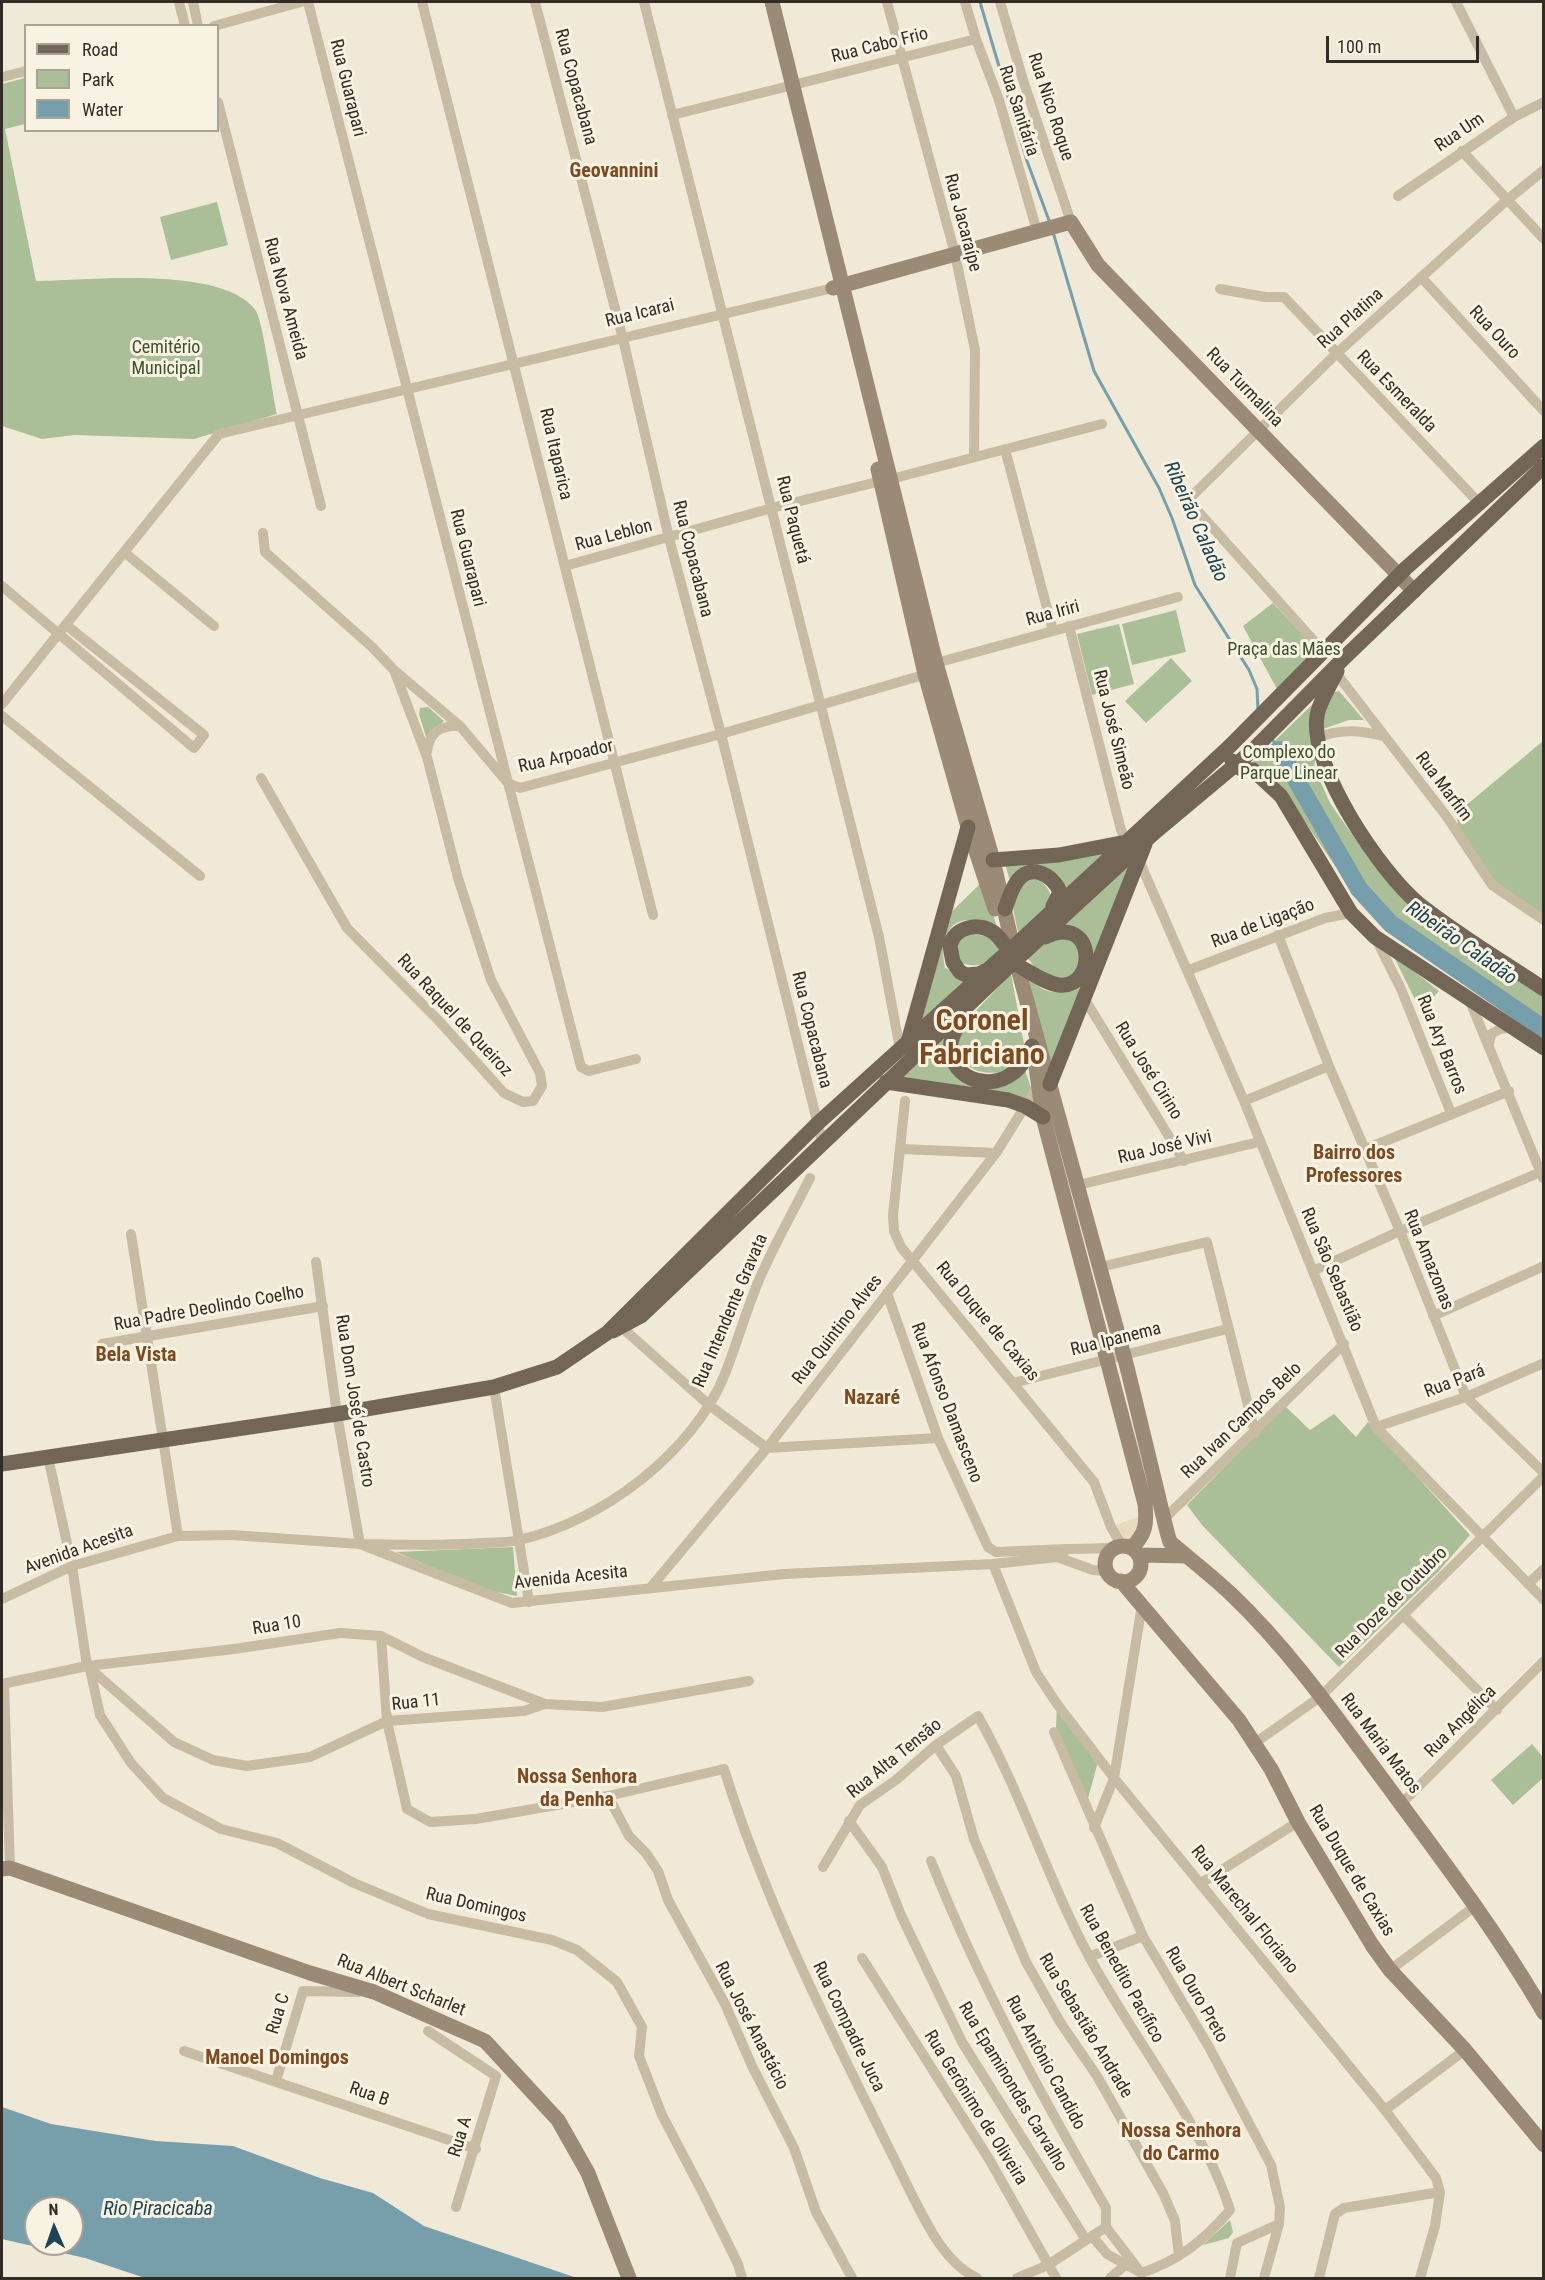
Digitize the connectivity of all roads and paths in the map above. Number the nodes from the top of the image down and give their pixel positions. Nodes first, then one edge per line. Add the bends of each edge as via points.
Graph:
1 (179, 2) edge
2 (192, 2) edge
3 (301, 2) edge
4 (308, 2) edge
5 (422, 2) edge
6 (535, 2) edge
7 (644, 2) edge
8 (764, 2) edge
9 (772, 2) edge
10 (887, 2) edge
11 (965, 2) edge
12 (1000, 2) edge
13 (1456, 2) edge
14 (184, 24) edge
15 (198, 24) edge
16 (219, 25) edge
17 (976, 39) junction
18 (900, 58) junction
19 (24, 71) edge
20 (2, 76) edge
21 (789, 86) junction
22 (1544, 102) edge
23 (219, 106) edge
24 (672, 115) junction
25 (1514, 117) junction
26 (1462, 151) junction
27 (1544, 170) edge
28 (1398, 196) dead end
29 (1507, 200) junction
30 (1070, 222) junction
31 (1040, 230) junction
32 (1544, 240) edge
33 (955, 254) junction
34 (1421, 277) junction
35 (838, 287) junction
36 (1220, 289) dead end
37 (721, 314) junction
38 (623, 339) junction
39 (1336, 354) junction
40 (516, 364) junction
41 (406, 390) junction
42 (1544, 411) edge
43 (300, 415) junction
44 (1102, 424) dead end
45 (1259, 432) junction
46 (1544, 446) edge
47 (1005, 449) junction
48 (974, 458) junction
49 (1544, 466) edge
50 (886, 480) junction
51 (1480, 504) junction
52 (321, 506) dead end
53 (772, 508) junction
54 (263, 533) dead end
55 (669, 538) junction
56 (124, 552) junction
57 (565, 566) junction
58 (1398, 576) junction
59 (2, 586) edge
60 (1414, 591) junction
61 (1178, 597) dead end
62 (66, 625) junction
63 (214, 626) dead end
64 (1069, 626) junction
65 (1053, 631) junction
66 (57, 635) junction
67 (1323, 651) junction
68 (933, 669) junction
69 (394, 670) junction
70 (1330, 677) junction
71 (2, 704) edge
72 (822, 704) junction
73 (2, 717) edge
74 (460, 726) junction
75 (722, 734) junction
76 (1383, 736) junction
77 (1318, 737) junction
78 (1230, 746) junction
79 (427, 757) junction
80 (617, 763) junction
81 (1239, 767) junction
82 (261, 777) dead end
83 (508, 783) junction
84 (968, 827) junction
85 (1133, 851) junction
86 (993, 860) junction
87 (200, 876) dead end
88 (1005, 909) junction
89 (1049, 912) junction
90 (1351, 913) junction
91 (653, 915) dead end
92 (1544, 920) edge
93 (1278, 935) junction
94 (1375, 937) junction
95 (1030, 942) junction
96 (1006, 946) junction
97 (1017, 965) junction
98 (994, 969) junction
99 (1189, 970) junction
100 (1544, 989) edge
101 (1468, 996) junction
102 (1084, 998) junction
103 (970, 1001) junction
104 (1515, 1027) junction
105 (1490, 1044) junction
106 (904, 1046) junction
107 (1032, 1046) junction
108 (1544, 1048) edge
109 (636, 1059) dead end
110 (1329, 1066) junction
111 (886, 1082) junction
112 (1045, 1084) junction
113 (1509, 1091) junction
114 (905, 1101) dead end
115 (1244, 1101) junction
116 (1025, 1106) junction
117 (1451, 1113) junction
118 (1043, 1117) junction
119 (816, 1124) junction
120 (1259, 1142) junction
121 (823, 1145) junction
122 (901, 1149) junction
123 (1363, 1150) junction
124 (996, 1153) junction
125 (1184, 1161) junction
126 (1542, 1175) edge
127 (810, 1178) dead end
128 (1078, 1185) junction
129 (1400, 1231) junction
130 (131, 1234) dead end
131 (316, 1262) dead end
132 (911, 1262) junction
133 (1544, 1266) edge
134 (1100, 1267) junction
135 (1313, 1271) junction
136 (887, 1293) junction
137 (323, 1306) junction
138 (1433, 1316) junction
139 (615, 1328) junction
140 (1227, 1329) junction
141 (146, 1337) junction
142 (102, 1344) dead end
143 (1344, 1344) junction
144 (1124, 1355) junction
145 (1107, 1359) junction
146 (1544, 1363) edge
147 (1013, 1383) junction
148 (494, 1387) junction
149 (1466, 1397) junction
150 (709, 1405) junction
151 (337, 1414) junction
152 (1376, 1427) junction
153 (1255, 1433) junction
154 (938, 1438) junction
155 (162, 1440) junction
156 (767, 1448) junction
157 (48, 1457) junction
158 (2, 1464) edge
159 (1544, 1474) edge
160 (1163, 1520) junction
161 (178, 1536) junction
162 (1484, 1536) junction
163 (519, 1540) junction
164 (360, 1544) junction
165 (1068, 1549) junction
166 (1127, 1549) junction
167 (1187, 1556) junction
168 (1057, 1557) junction
169 (993, 1563) junction
170 (72, 1566) junction
171 (1544, 1569) edge
172 (1107, 1571) junction
173 (1120, 1581) junction
174 (1528, 1584) junction
175 (652, 1586) junction
176 (2, 1599) edge
177 (1544, 1600) edge
178 (529, 1602) junction
179 (1142, 1605) junction
180 (1404, 1616) junction
181 (381, 1636) junction
182 (1544, 1662) edge
183 (89, 1667) junction
184 (749, 1680) dead end
185 (3, 1684) edge
186 (1320, 1697) junction
187 (546, 1704) junction
188 (1497, 1710) junction
189 (978, 1716) joint
190 (387, 1721) junction
191 (1054, 1732) dead end
192 (1254, 1743) junction
193 (936, 1745) junction
194 (1114, 1778) junction
195 (608, 1796) junction
196 (1401, 1804) junction
197 (849, 1821) junction
198 (1298, 1822) junction
199 (1094, 1828) junction
200 (931, 1861) dead end
201 (823, 1867) dead end
202 (6, 1868) edge
203 (1201, 1883) junction
204 (1474, 1907) junction
205 (1143, 1936) junction
206 (1089, 1957) junction
207 (862, 1958) dead end
208 (1390, 1970) junction
209 (374, 1992) junction
210 (1544, 2013) edge
211 (428, 2031) dead end
212 (184, 2050) dead end
213 (1465, 2050) junction
214 (276, 2081) junction
215 (1385, 2110) junction
216 (1544, 2145) edge
217 (476, 2149) junction
218 (1440, 2192) junction
219 (456, 2207) dead end
220 (1279, 2224) junction
221 (1106, 2227) junction
222 (1089, 2238) junction
223 (1179, 2256) junction
224 (1048, 2265) junction
225 (1124, 2266) junction
226 (1140, 2276) edge
227 (629, 2278) edge
228 (742, 2278) edge
229 (852, 2278) edge
230 (977, 2278) edge
231 (1017, 2278) edge
232 (1056, 2278) edge
233 (1110, 2278) edge
234 (1230, 2278) edge
235 (1264, 2278) edge
236 (1319, 2278) edge
237 (1420, 2278) edge

1 - 14 street
2 - 15 street
3 - 16 street
4 - 41 street, Rua Guarapari
5 - 40 street, Rua Itaparica
6 - 38 street, Rua Copacabana
7 - 24 street, Rua Paquetá
8 - 21 main road
9 - 21 main road
10 - 18 street, Rua Jacaraípe
11 - 17 street, Rua Sanitária
12 - 30 street, Rua Nico Roque
13 - 25 street
17 - 18 street, Rua Cabo Frio
17 - 31 street, Rua Sanitária
18 - 21 street, Rua Cabo Frio
18 - 33 street, Rua Jacaraípe
19 - 20 street
21 - 24 street, Rua Cabo Frio
21 - 35 main road
22 - 25 street, Rua Um
23 - 43 street, Rua Nova Ameida
24 - 37 street, Rua Paquetá
25 - 26 street, Rua Um
26 - 28 street, Rua Um
26 - 29 street
27 - 29 street, Rua Platina
29 - 32 street
29 - 34 street, Rua Platina
30 - 31 main road, Rua Icarai
30 - 45 main road, Rua Turmalina via 1098,265
31 - 33 main road, Rua Icarai
33 - 35 main road, Rua Icarai
33 - 48 street, Rua Jacaraípe via 975,350
34 - 39 street, Rua Platina
34 - 42 street, Rua Ouro
35 - 37 street, Rua Icarai
35 - 50 main road
36 - 39 street, Rua Esmeralda via 1284,297
37 - 38 street, Rua Icarai
37 - 53 street, Rua Paquetá
38 - 40 street, Rua Icarai
38 - 55 street, Rua Copacabana
39 - 45 street, Rua Platina
39 - 51 street, Rua Esmeralda
40 - 41 street, Rua Icarai
40 - 57 street, Rua Itaparica
41 - 43 street, Rua Icarai
41 - 83 street, Rua Guarapari
43 - 52 street, Rua Nova Ameida
43 - 56 street, Rua Icarai via 219,434
44 - 47 street, Rua Leblon
45 - 58 main road, Rua Turmalina
45 - 67 street, Rua Platina via 1188,500
46 - 51 main road
47 - 48 street, Rua Leblon
47 - 65 street
48 - 50 street, Rua Leblon
49 - 60 main road
50 - 53 street, Rua Leblon
50 - 68 main road
51 - 58 main road
53 - 55 street, Rua Leblon
53 - 72 street, Rua Paquetá
54 - 69 street, Rua Arpoador via 265,552
55 - 57 street, Rua Leblon
55 - 75 street, Rua Copacabana
56 - 62 street
56 - 63 street
57 - 80 street, Rua Itaparica
58 - 60 main road, Rua Turmalina
58 - 67 main road
59 - 66 street
60 - 70 main road via 1345,657
61 - 64 street, Rua Iriri
62 - 66 street
62 - 66 street via 204,735 194,748
64 - 65 street, Rua Iriri
64 - 85 street, Rua José Simeão via 1121,830
65 - 68 street, Rua Iriri
66 - 71 street
67 - 78 main road
68 - 72 street, Rua Arpoador
68 - 84 main road
68 - 86 main road
69 - 74 street, Rua Arpoador
69 - 79 street, Rua Raquel de Queiroz
70 - 76 street, Rua Marfim
70 - 77 main road via 1317,715
70 - 81 main road
72 - 75 street, Rua Arpoador
72 - 106 street, Rua Paquetá
73 - 87 street
74 - 79 street via 438,729 428,739
74 - 83 street, Rua Arpoador
75 - 80 street, Rua Arpoador
75 - 119 street, Rua Copacabana
76 - 77 street via 1339,730
76 - 92 street, Rua Marfim via 1447,817 1492,885
77 - 100 main road via 1324,766 1339,797 1376,855 1418,903
78 - 81 main road via 1232,761
78 - 85 main road
79 - 82 street, Rua Raquel de Queiroz via 458,878 491,980 540,1073 542,1086 533,1101 514,1099 496,1085 440,1021 347,928
80 - 83 street, Rua Arpoador via 520,788
80 - 91 street, Rua Itaparica
81 - 85 main road via 1219,779
81 - 90 main road via 1253,770 1281,796
83 - 109 street, Rua Guarapari via 581,1067 589,1071
84 - 96 main road
84 - 106 main road
85 - 86 main road
85 - 89 main road
85 - 95 main road
85 - 99 street, Rua São Sebastião
85 - 102 main road
86 - 88 main road
88 - 89 main road via 1019,879 1041,873 1052,878 1060,892
88 - 97 main road
89 - 95 main road
90 - 93 street, Rua de Ligação
90 - 94 main road
93 - 99 street, Rua de Ligação
93 - 110 street, Rua Amazonas
94 - 101 main road
94 - 117 street, Rua Ary Barros
95 - 97 main road via 1060,930 1070,932 1083,941 1086,965 1070,984 1058,985
95 - 98 main road, bridge
96 - 98 main road via 993,932 982,928 965,928 954,936 950,952 960,972 973,975
96 - 107 main road
97 - 112 main road
98 - 103 main road
98 - 106 main road
99 - 115 street, Rua São Sebastião
101 - 104 main road
101 - 105 street
102 - 112 main road
102 - 125 street, Rua José Cirino
103 - 107 main road via 951,1041 962,1076 977,1080 1013,1074
103 - 111 main road
104 - 105 street via 1491,1034
104 - 108 main road
105 - 113 street
106 - 119 main road
107 - 112 main road
110 - 115 street
110 - 123 street, Rua Amazonas
111 - 116 main road via 968,1092
111 - 121 main road
112 - 116 street, Rua Quintino Alves
112 - 118 main road
112 - 128 main road, Rua Maria Matos
113 - 117 street
113 - 126 street
114 - 122 street, Rua Duque de Caxias
115 - 120 street, Rua São Sebastião
116 - 118 main road
116 - 124 street, Rua Quintino Alves
117 - 123 street
118 - 145 main road
119 - 121 street, Rua Copacabana
119 - 139 main road
120 - 125 street, Rua José Vivi
120 - 135 street, Rua São Sebastião
121 - 139 main road via 640,1316
122 - 124 street
122 - 132 street, Rua Duque de Caxias via 894,1194 894,1231
123 - 129 street, Rua Amazonas
124 - 132 street, Rua Quintino Alves
125 - 128 street, Rua José Vivi
126 - 129 street
127 - 150 street, Rua Intendente Gravata via 761,1276 725,1375
128 - 134 main road, Rua Maria Matos
129 - 135 street
129 - 138 street, Rua Amazonas
130 - 141 street
131 - 137 street, Rua Dom José de Castro
132 - 136 street, Rua Quintino Alves
132 - 147 street, Rua Duque de Caxias
133 - 138 street
134 - 140 street via 1207,1242
134 - 144 main road, Rua Maria Matos
135 - 143 street, Rua São Sebastião
136 - 154 street, Rua Afonso Damasceno
136 - 156 street, Rua Quintino Alves
137 - 141 street, Rua Padre Deolindo Coelho
137 - 151 street, Rua Dom José de Castro
138 - 149 street, Rua Amazonas
139 - 148 main road via 557,1367
139 - 150 street
140 - 144 street, Rua Ipanema
140 - 153 street
141 - 142 street, Rua Padre Deolindo Coelho
141 - 155 street
143 - 152 street, Rua São Sebastião
143 - 153 street, Rua Ivan Campos Belo
144 - 145 street, Rua Ipanema
144 - 160 main road, Rua Maria Matos
145 - 147 street, Rua Ipanema
145 - 166 main road via 1145,1504 1145,1530 1141,1539
146 - 149 street, Rua Pará
147 - 166 street, Rua Duque de Caxias via 1094,1482 1111,1527
148 - 151 main road
148 - 163 street
149 - 152 street, Rua Pará
149 - 159 street, Rua Amazonas
150 - 156 street
150 - 163 street, Rua Intendente Gravata via 672,1452 626,1492 577,1520
151 - 155 main road
151 - 164 street, Rua Dom José de Castro
152 - 162 street, Rua São Sebastião
153 - 160 street, Rua Ivan Campos Belo
154 - 156 street
154 - 165 street, Rua Afonso Damasceno via 988,1547 996,1552
155 - 157 main road
155 - 161 street
156 - 175 street, Rua Quintino Alves
157 - 158 main road
157 - 170 street, Rua Domingos
159 - 162 street, Rua Doze de Outubro
160 - 166 main road
160 - 167 main road, Rua Maria Matos via 1170,1542
161 - 164 street, Avenida Acesita via 232,1535
161 - 170 street, Avenida Acesita
162 - 174 street, Rua São Sebastião
162 - 180 street, Rua Doze de Outubro
163 - 164 street, Rua Intendente Gravata via 453,1545
163 - 178 street
164 - 178 street, Avenida Acesita via 512,1603
165 - 166 street
165 - 168 street
166 - 167 main road
166 - 172 main road via 1106,1559
166 - 173 main road via 1140,1572 1132,1580
167 - 186 main road, Rua Maria Matos via 1247,1610
168 - 169 street, Avenida Acesita
168 - 172 street, Avenida Acesita
169 - 175 street, Avenida Acesita via 784,1574
169 - 194 street, Rua Marechal Floriano via 1036,1672
170 - 176 street, Avenida Acesita
170 - 183 street, Rua Domingos
171 - 174 street
172 - 173 main road
173 - 179 main road, Rua Duque de Caxias
174 - 177 street, Rua São Sebastião
175 - 178 street, Avenida Acesita
179 - 192 main road, Rua Duque de Caxias
179 - 194 street
180 - 186 street, Rua Doze de Outubro
180 - 188 street
181 - 183 street, Rua 10 via 340,1633
181 - 187 street, Rua 10 via 423,1657
181 - 190 street
182 - 188 street, Rua Angélica
183 - 185 street, Rua 10
183 - 190 street, Rua 11 via 174,1742 213,1760 247,1766 310,1756
183 - 228 street, Rua Domingos via 100,1715 131,1763 164,1798 221,1828 277,1843 354,1883 428,1914 552,1940 577,1950 617,1982 642,2027 639,2056 662,2115
184 - 187 street, Rua 11 via 602,1707
185 - 202 street
186 - 192 street, Rua Doze de Outubro
186 - 196 main road, Rua Maria Matos
187 - 190 street, Rua 11 via 524,1711
188 - 196 street, Rua Angélica
189 - 193 street, Rua Alta Tensão
189 - 206 street, Rua Benedito Pacífico via 1001,1756
190 - 195 street via 407,1809 430,1822 476,1820
191 - 199 street, Rua Ouro Preto
192 - 198 main road, Rua Duque de Caxias
193 - 197 street, Rua Alta Tensão via 860,1805
193 - 223 street, Rua Sebastião Andrade via 956,1776 974,1839 1026,1962 1163,2193 1175,2221
194 - 199 street
194 - 203 street, Rua Marechal Floriano
195 - 229 street, Rua José Anastácio via 629,1836 658,1871 668,1900 725,2004 794,2148 816,2212
195 - 230 street, Rua Compadre Juca via 724,1769 768,1895 910,2191 958,2268
196 - 204 main road, Rua Maria Matos
197 - 201 street, Rua Alta Tensão
197 - 222 street, Rua Epaminondas Carvalho via 882,1867 962,2042
198 - 203 street
198 - 208 main road, Rua Duque de Caxias
199 - 205 street, Rua Ouro Preto
200 - 221 street, Rua Antônio Candido via 975,1967 1043,2099 1106,2208
202 - 209 main road, Rua Albert Scharlet
203 - 215 street, Rua Marechal Floriano
204 - 208 street
204 - 210 main road, Rua Maria Matos via 1518,1967
205 - 206 street
205 - 220 street, Rua Ouro Preto via 1209,2047 1270,2165 1280,2207
206 - 223 street, Rua Benedito Pacífico via 1212,2165 1230,2210 1214,2230
207 - 224 street, Rua Gerônimo de Oliveira via 989,2159
208 - 213 main road, Rua Duque de Caxias
209 - 214 street, Rua C via 303,1991
209 - 227 main road, Rua Albert Scharlet via 485,2041 518,2073 558,2120 588,2173
211 - 217 street, Rua A via 496,2076
212 - 214 street, Rua B
213 - 215 street
213 - 216 main road, Rua Duque de Caxias
214 - 217 street, Rua B
215 - 218 street, Rua Marechal Floriano via 1436,2178
217 - 219 street, Rua A
218 - 236 street via 1344,2208 1335,2214
218 - 237 street
220 - 234 street via 1237,2243
220 - 235 street, Rua Ouro Preto
221 - 222 street
221 - 226 street, Rua Antônio Candido
222 - 224 street
222 - 225 street, Rua Epaminondas Carvalho
223 - 226 street
224 - 231 street
224 - 232 street, Rua Gerônimo de Oliveira
225 - 226 street, Rua Epaminondas Carvalho
225 - 233 street

